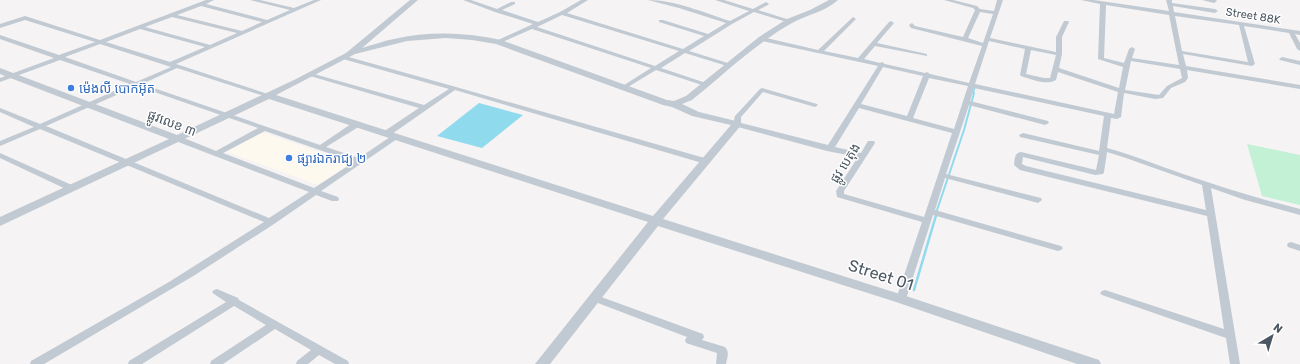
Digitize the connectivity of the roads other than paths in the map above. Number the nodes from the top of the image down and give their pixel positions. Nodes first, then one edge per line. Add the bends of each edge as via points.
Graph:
1 (211, 0) edge
2 (253, 0) edge
3 (318, 0) edge
4 (414, 0) edge
5 (466, 0) edge
6 (585, 0) edge
7 (651, 0) edge
8 (718, 0) edge
9 (834, 0) edge
10 (947, 0) edge
11 (1000, 0) edge
12 (1084, 0) edge
13 (1204, 0) edge
14 (1214, 1) dead end
15 (1169, 2) edge
16 (513, 3) dead end
17 (1103, 3) junction
18 (200, 4) junction
19 (766, 4) dead end
20 (295, 10) junction
21 (496, 10) junction
22 (978, 10) junction
23 (753, 11) junction
24 (1215, 11) dead end
25 (562, 13) junction
26 (1172, 13) junction
27 (994, 14) junction
28 (172, 15) junction
29 (853, 20) dead end
30 (661, 21) dead end
31 (790, 21) junction
32 (268, 22) junction
33 (1066, 22) dead end
34 (730, 23) junction
35 (891, 23) dead end
36 (1241, 24) junction
37 (535, 25) junction
38 (912, 25) dead end
39 (0, 26) edge
40 (140, 27) junction
41 (1291, 32) junction
42 (242, 33) junction
43 (1300, 33) edge
44 (0, 36) edge
45 (708, 36) junction
46 (762, 38) junction
47 (965, 39) junction
48 (101, 42) junction
49 (498, 42) junction
50 (986, 42) junction
51 (873, 44) junction
52 (211, 47) junction
53 (1028, 48) junction
54 (1132, 49) dead end
55 (1300, 49) edge
56 (684, 51) junction
57 (820, 51) junction
58 (1180, 52) junction
59 (1059, 54) junction
60 (349, 55) junction
61 (925, 55) dead end
62 (60, 57) junction
63 (1129, 59) junction
64 (860, 60) junction
65 (1282, 60) dead end
66 (1300, 63) edge
67 (882, 64) junction
68 (174, 65) junction
69 (730, 65) junction
70 (1126, 66) junction
71 (656, 68) junction
72 (1182, 68) junction
73 (1056, 69) junction
74 (0, 71) edge
75 (927, 74) junction
76 (312, 75) junction
77 (11, 76) junction
78 (0, 80) edge
79 (136, 84) junction
80 (971, 84) junction
81 (707, 85) junction
82 (1300, 87) edge
83 (454, 88) junction
84 (623, 88) junction
85 (1122, 90) junction
86 (269, 96) junction
87 (969, 103) junction
88 (675, 104) junction
89 (88, 105) junction
90 (815, 105) dead end
91 (857, 105) junction
92 (425, 108) junction
93 (0, 110) edge
94 (227, 115) junction
95 (1108, 115) junction
96 (909, 120) junction
97 (1045, 123) dead end
98 (357, 124) junction
99 (737, 124) junction
100 (39, 126) junction
101 (264, 128) junction
102 (956, 132) junction
103 (391, 135) junction
104 (1023, 135) dead end
105 (176, 138) junction
106 (872, 143) dead end
107 (0, 144) edge
108 (321, 147) junction
109 (830, 149) junction
110 (1104, 152) junction
111 (216, 154) junction
112 (0, 155) edge
113 (862, 156) junction
114 (360, 161) junction
115 (705, 161) junction
116 (126, 162) junction
117 (943, 176) junction
118 (1206, 184) junction
119 (72, 188) junction
120 (314, 191) junction
121 (335, 199) dead end
122 (1038, 200) dead end
123 (1300, 212) edge
124 (936, 213) junction
125 (1210, 214) junction
126 (2, 218) edge
127 (926, 220) junction
128 (271, 222) junction
129 (656, 222) junction
130 (1058, 248) dead end
131 (217, 292) dead end
132 (1105, 293) dead end
133 (593, 298) junction
134 (901, 298) junction
135 (235, 301) junction
136 (275, 324) junction
137 (1229, 334) junction
138 (318, 350) junction
139 (35, 364) edge
140 (134, 364) edge
141 (215, 364) edge
142 (300, 364) edge
143 (344, 364) edge
144 (542, 364) edge
145 (721, 364) edge
146 (1094, 364) edge
147 (1235, 364) edge

1 - 18 street
2 - 20 street
3 - 20 street
4 - 60 street
5 - 21 street
6 - 25 street
7 - 34 street
8 - 23 street
9 - 31 street
10 - 22 street
11 - 27 street
12 - 17 street, Street 88K
13 - 14 street
15 - 24 street
15 - 26 street
16 - 21 street
17 - 26 street, Street 88K
17 - 70 street via 1101,59
18 - 28 street
18 - 32 street
19 - 23 street
20 - 32 street
21 - 37 street
22 - 27 street
22 - 47 street
23 - 31 street
23 - 34 street
25 - 37 street
25 - 56 street
26 - 36 street, Street 88K
26 - 58 street
27 - 50 street
28 - 40 street
28 - 42 street
29 - 57 street
30 - 45 street
31 - 46 street
32 - 42 street
33 - 59 street via 1059,37
34 - 45 street
35 - 51 street
36 - 41 street, Street 88K
36 - 58 street via 1251,64
37 - 49 street
37 - 71 street
38 - 47 street
39 - 48 street via 24,18
40 - 48 street
40 - 52 street
41 - 43 street, Street 88K
41 - 55 street
42 - 52 street
44 - 62 street
45 - 56 street
46 - 57 street
46 - 69 street
47 - 50 street
48 - 62 street
48 - 68 street
49 - 60 street via 467,36 424,37 393,41
49 - 84 street
50 - 53 street
50 - 80 street
51 - 61 street
51 - 64 street
52 - 68 street
53 - 59 street
53 - 73 street via 1023,74 1051,81
54 - 63 street
56 - 69 street
56 - 71 street
57 - 64 street
58 - 72 street
59 - 73 street
60 - 76 street
60 - 83 street
62 - 77 street
62 - 79 street
63 - 70 street
63 - 72 street
64 - 67 street
65 - 66 street
67 - 75 street
67 - 91 street
68 - 79 street
68 - 86 street
69 - 81 street
70 - 85 street
71 - 81 street
71 - 84 street
72 - 82 street
72 - 85 street via 1185,78 1183,81 1169,87 1161,97
73 - 85 street
74 - 77 street, ផ្លូវលេខ ៣
75 - 80 street
75 - 96 street
76 - 86 street
76 - 92 street
77 - 78 street
77 - 89 street, ផ្លូវលេខ ៣
79 - 89 street
79 - 94 street
80 - 87 street
80 - 95 street
81 - 88 street
83 - 92 street
83 - 115 street
84 - 88 street
85 - 95 street via 1117,117
86 - 94 street
86 - 98 street, Street 01
87 - 97 street
87 - 102 street
88 - 99 street
89 - 100 street
89 - 105 street, ផ្លូវលេខ ៣
90 - 99 street via 762,90 737,117
91 - 96 street
91 - 109 street
92 - 103 street
93 - 100 street
94 - 101 street
94 - 105 street
95 - 110 street
96 - 102 street
98 - 103 street, Street 01
98 - 108 street
99 - 109 street
99 - 115 street
100 - 107 street
100 - 116 street
101 - 108 street
101 - 111 street
102 - 117 street
103 - 114 street
103 - 129 street, Street 01
104 - 110 street
105 - 111 street, ផ្លូវលេខ ៣
105 - 116 street
106 - 113 street, ផ្លូវ បេតុង
108 - 114 street
109 - 113 street
110 - 118 street via 1129,156
110 - 125 street via 1098,173 1021,154 1018,165
111 - 120 street, ផ្លូវលេខ ៣
112 - 119 street
113 - 127 street, ផ្លូវ បេតុង via 840,191 840,196
114 - 120 street
115 - 129 street
116 - 119 street
116 - 128 street
117 - 122 street
117 - 124 street
118 - 123 street
118 - 125 street
119 - 126 street
120 - 121 street, ផ្លូវលេខ ៣
120 - 128 street
124 - 127 street
124 - 130 street
125 - 137 street
127 - 134 street
128 - 139 street via 191,274
129 - 133 street
129 - 134 street, Street 01
131 - 135 street
132 - 137 street
133 - 144 street
133 - 145 street via 721,350
134 - 146 street, Street 01
135 - 136 street
135 - 140 street
136 - 138 street
136 - 141 street
137 - 147 street
138 - 142 street
138 - 143 street

